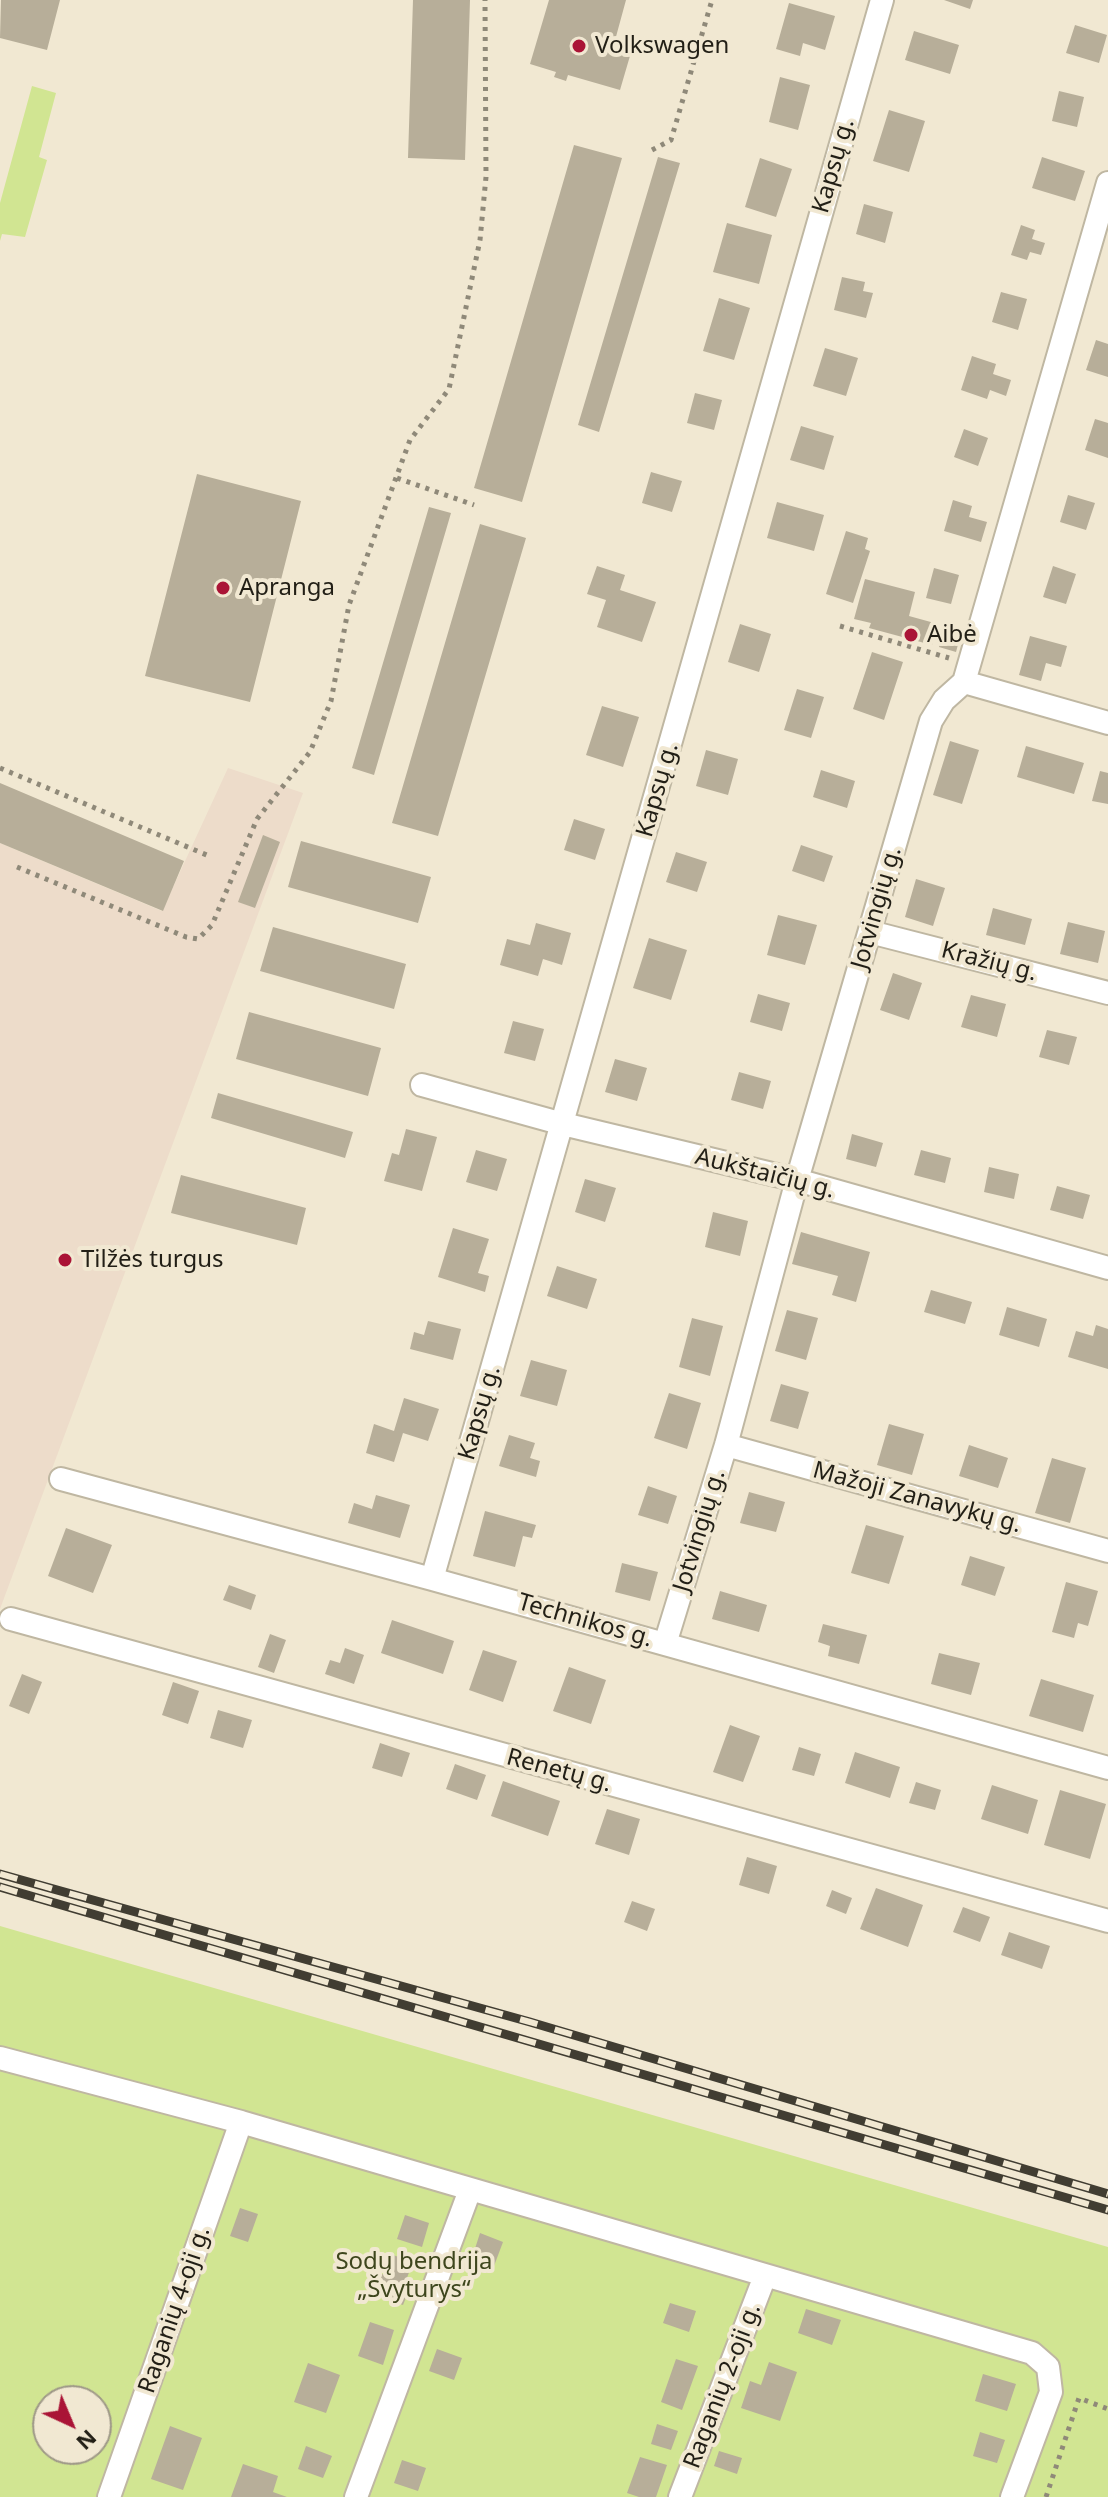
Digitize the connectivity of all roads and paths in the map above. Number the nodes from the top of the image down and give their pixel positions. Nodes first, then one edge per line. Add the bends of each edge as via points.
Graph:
1 (485, 0) edge
2 (712, 0) edge
3 (882, 0) edge
4 (652, 150) dead end
5 (1108, 183) edge
6 (397, 478) junction
7 (474, 505) dead end
8 (840, 626) dead end
9 (967, 673) junction
10 (1108, 723) edge
11 (0, 768) edge
12 (209, 856) dead end
13 (17, 867) dead end
14 (870, 932) junction
15 (1108, 993) edge
16 (422, 1085) dead end
17 (563, 1124) junction
18 (797, 1180) junction
19 (1108, 1268) edge
20 (726, 1445) junction
21 (61, 1479) dead end
22 (1108, 1551) edge
23 (432, 1579) junction
24 (11, 1619) dead end
25 (665, 1644) junction
26 (1108, 1768) edge
27 (1108, 1921) edge
28 (0, 2058) edge
29 (241, 2122) junction
30 (470, 2190) junction
31 (765, 2276) junction
32 (1108, 2409) edge
33 (109, 2497) edge
34 (356, 2497) edge
35 (680, 2497) edge
36 (1012, 2497) edge
37 (1046, 2497) edge

1 - 6 path via 486,177 480,240 449,389 410,440
2 - 4 path via 671,140
3 - 17 street, Kapsų g.
5 - 9 street, Jotvingių g.
6 - 7 path
6 - 13 path via 349,605 326,714 310,752 257,819 212,925 198,939 186,937
8 - 9 path
9 - 10 street
9 - 14 street, Jotvingių g. via 931,721
11 - 12 path
14 - 15 street, Kražių g.
14 - 18 street, Jotvingių g.
16 - 17 street, Aukštaičių g.
17 - 18 street, Aukštaičių g.
17 - 23 street, Kapsų g.
18 - 19 street, Aukštaičių g.
18 - 20 street, Jotvingių g.
20 - 22 street, Mažoji Zanavykų g.
20 - 25 street, Jotvingių g.
21 - 23 street, Technikos g.
23 - 25 street, Technikos g.
24 - 27 street, Renetų g.
25 - 26 street, Technikos g.
28 - 29 street
29 - 30 street
29 - 33 street, Raganių 4-oji g.
30 - 31 street
30 - 34 street
31 - 35 street, Raganių 2-oji g.
31 - 36 street via 1032,2353 1048,2367 1051,2392
32 - 37 path via 1079,2398

